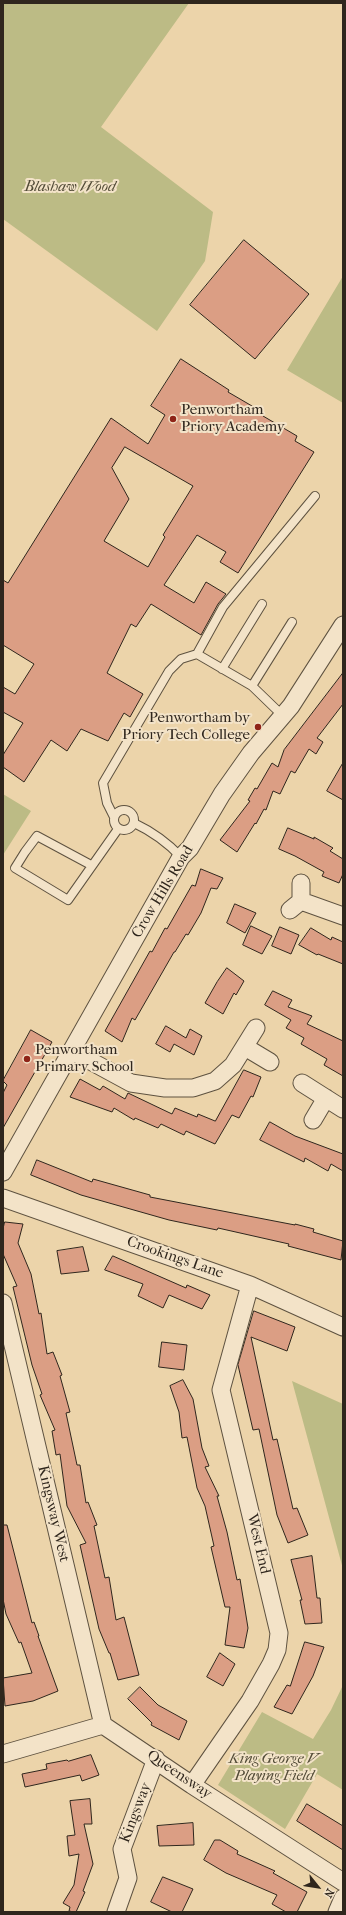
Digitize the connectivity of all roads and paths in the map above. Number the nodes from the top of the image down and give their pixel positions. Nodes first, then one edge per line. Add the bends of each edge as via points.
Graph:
1 (315, 496) dead end
2 (262, 604) dead end
3 (292, 622) dead end
4 (343, 625) edge
5 (197, 654) junction
6 (222, 669) junction
7 (252, 686) junction
8 (282, 714) junction
9 (114, 816) junction
10 (134, 823) junction
11 (118, 829) junction
12 (181, 857) junction
13 (91, 865) junction
14 (301, 883) dead end
15 (343, 916) edge
16 (256, 1028) dead end
17 (245, 1047) junction
18 (72, 1051) junction
19 (270, 1062) dead end
20 (302, 1083) dead end
21 (326, 1098) junction
22 (343, 1109) edge
23 (313, 1120) dead end
24 (3, 1172) edge
25 (3, 1198) edge
26 (250, 1285) junction
27 (3, 1303) edge
28 (343, 1327) edge
29 (103, 1725) junction
30 (3, 1754) edge
31 (156, 1759) junction
32 (192, 1785) junction
33 (343, 1882) edge
34 (343, 1898) edge
35 (116, 1912) edge
36 (337, 1912) edge

1 - 5 lane via 223,607
2 - 6 lane
3 - 7 lane
4 - 8 street, Crow Hills Road via 291,706
5 - 6 lane
5 - 9 lane via 181,659 169,672 103,783 107,803
6 - 7 lane
7 - 8 lane
8 - 12 street, Crow Hills Road via 222,794 190,848
9 - 10 lane via 122,810 129,811 134,816
9 - 11 lane via 114,823
10 - 11 lane via 128,830
10 - 12 lane via 169,844
11 - 13 lane
12 - 18 street, Crow Hills Road
13 - 13 lane via 68,900 15,868 37,836
14 - 15 street via 296,906
16 - 17 street
17 - 18 street via 233,1066 215,1081 193,1088 165,1088 131,1083
17 - 19 street
18 - 24 street, Crow Hills Road
20 - 21 street
21 - 22 street
21 - 23 street
25 - 26 street, Crookings Lane
26 - 28 street, Crookings Lane
26 - 32 street, West End via 221,1390 279,1634 272,1664 250,1701
27 - 29 street, Kingsway West
29 - 30 street
29 - 31 street, Queensway
31 - 32 street, Queensway
31 - 35 street, Kingsway via 122,1849 128,1878
32 - 33 street, Queensway
34 - 36 street

